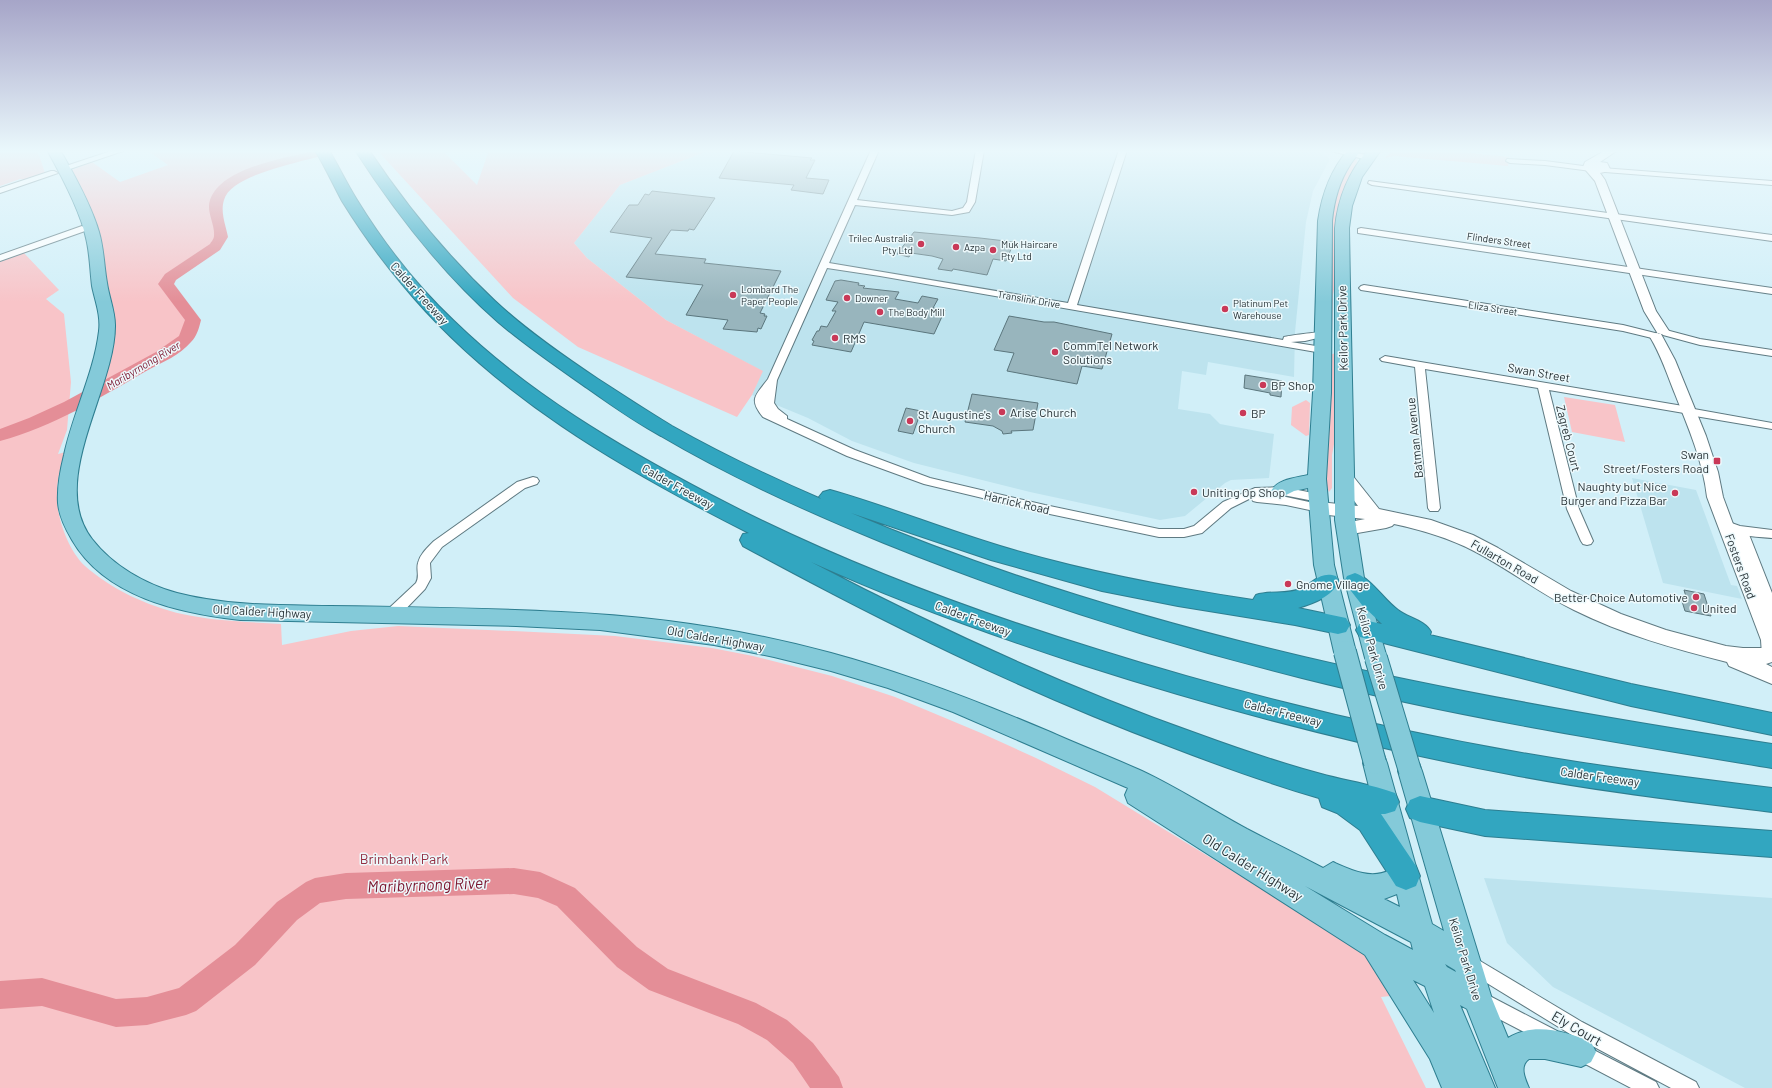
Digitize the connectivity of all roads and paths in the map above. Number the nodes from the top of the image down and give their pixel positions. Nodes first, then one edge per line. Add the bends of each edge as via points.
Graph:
1 (73, 201) edge
2 (350, 201) edge
3 (399, 201) edge
4 (971, 201) edge
5 (1106, 201) edge
6 (1329, 201) edge
7 (1347, 201) edge
8 (1502, 201) edge
9 (1611, 201) edge
10 (852, 202) joint
11 (1614, 216) junction
12 (86, 228) junction
13 (1361, 231) dead end
14 (1772, 238) edge
15 (0, 258) edge
16 (825, 265) junction
17 (1635, 271) junction
18 (1364, 288) dead end
19 (1772, 291) edge
20 (1072, 306) junction
21 (1232, 333) junction
22 (1660, 334) junction
23 (1322, 342) junction
24 (477, 352) junction
25 (1343, 353) junction
26 (1772, 353) edge
27 (1385, 359) dead end
28 (1420, 365) junction
29 (1543, 386) junction
30 (1689, 411) junction
31 (1772, 426) edge
32 (672, 435) junction
33 (1317, 479) junction
34 (1346, 479) junction
35 (533, 481) dead end
36 (1280, 491) junction
37 (1236, 501) junction
38 (1319, 503) junction
39 (1434, 508) dead end
40 (1353, 514) junction
41 (1400, 520) junction
42 (1734, 526) junction
43 (1772, 533) edge
44 (1587, 541) dead end
45 (1042, 566) junction
46 (1328, 582) junction
47 (1355, 582) junction
48 (1772, 615) edge
49 (390, 616) junction
50 (1338, 625) junction
51 (1368, 630) junction
52 (1771, 663) edge
53 (1555, 676) junction
54 (1772, 724) edge
55 (1027, 733) junction
56 (1772, 756) edge
57 (1247, 763) junction
58 (1575, 774) junction
59 (1772, 800) edge
60 (1385, 802) junction
61 (1420, 809) junction
62 (1772, 809) edge
63 (1238, 837) junction
64 (1772, 844) edge
65 (1406, 876) junction
66 (1422, 933) junction
67 (1375, 945) junction
68 (1468, 962) junction
69 (1436, 977) junction
70 (1478, 999) junction
71 (1581, 1052) junction
72 (1511, 1081) edge
73 (1458, 1088) edge
74 (1480, 1088) edge
75 (1650, 1088) edge
76 (1690, 1088) edge

1 - 12 main road, Old Calder Highway
2 - 24 highway, Calder Freeway via 397,268 447,324
3 - 32 highway via 433,247 503,317 565,364
4 - 10 street via 963,212 936,212
5 - 20 street
6 - 23 main road, Keilor Park Drive via 1324,232
7 - 25 main road, Keilor Park Drive via 1342,228
8 - 11 street
9 - 11 street, Fosters Road
10 - 16 street, Harrick Road
11 - 14 street
11 - 17 street, Fosters Road
12 - 15 street
12 - 49 main road, Old Calder Highway via 89,258 100,285 106,309 107,329 79,430 69,481 68,504 82,540 92,553 120,576 151,593 209,609
13 - 17 street, Flinders Street
16 - 20 street, Translink Drive
16 - 37 street, Harrick Road via 773,379 760,397 760,408 767,415 851,453 928,480 1045,509 1159,533 1198,530 1227,505
17 - 19 street, Flinders Street
17 - 22 street, Fosters Road
18 - 22 street, Eliza Street
20 - 21 street, Translink Drive
21 - 23 street, Translink Drive via 1255,339
21 - 23 street, Translink Drive via 1292,339 1309,337
22 - 26 street, Eliza Street
22 - 30 street, Fosters Road
23 - 25 main road
23 - 33 main road, Keilor Park Drive
24 - 57 highway via 550,414 644,478 817,576 910,623 1017,672 1141,725
24 - 58 highway, Calder Freeway via 556,412 711,505 844,568 920,599 1178,686 1375,734
25 - 34 main road, Keilor Park Drive
27 - 28 street, Swan Street
28 - 29 street, Swan Street
28 - 39 street, Batman Avenue
29 - 30 street, Swan Street
29 - 44 street, Zagreb Court via 1573,509
30 - 31 street, Swan Street
30 - 42 street, Fosters Road via 1713,477 1715,497
32 - 45 highway via 848,504 919,529
32 - 56 highway via 745,473 872,530 970,568 1111,616 1233,651 1402,690 1628,733
33 - 36 main road via 1288,486
33 - 38 main road, Keilor Park Drive
34 - 40 main road, Keilor Park Drive
34 - 40 main road via 1355,489
35 - 49 street via 521,485 438,544 424,563 425,578 421,586
36 - 37 street, Harrick Road via 1255,492
36 - 38 street, Harrick Road via 1299,493
37 - 38 street, Harrick Road via 1249,498
38 - 40 main road, Fullarton Road
38 - 46 main road, Keilor Park Drive
40 - 41 main road
40 - 41 main road, Fullarton Road
40 - 47 main road, Keilor Park Drive
41 - 52 main road, Fullarton Road via 1442,530 1477,544 1565,597 1618,622 1667,639
42 - 43 street
42 - 48 street, Fosters Road
42 - 52 street, Fosters Road via 1770,640
45 - 46 highway via 1261,601 1289,601 1309,596
45 - 50 highway via 1164,595
46 - 50 main road, Keilor Park Drive
47 - 51 main road, Keilor Park Drive
47 - 53 highway via 1379,610 1409,628
49 - 55 main road, Old Calder Highway via 600,622 746,642 805,655 891,680 961,705
50 - 51 main road
50 - 60 main road, Keilor Park Drive, bridge
51 - 53 highway
51 - 61 main road, Keilor Park Drive, bridge
53 - 54 highway
55 - 63 main road, Old Calder Highway via 1133,778
55 - 67 main road, Old Calder Highway via 1092,767 1159,807
57 - 60 highway via 1348,794
57 - 65 highway via 1281,780 1346,804 1357,811 1378,831 1391,856
58 - 59 highway, Calder Freeway
58 - 62 highway via 1696,798
60 - 61 main road
60 - 65 main road, Keilor Park Drive
61 - 64 highway via 1485,823
61 - 68 main road, Keilor Park Drive
63 - 65 main road via 1371,889 1382,888
63 - 66 main road, Old Calder Highway
65 - 66 main road, Keilor Park Drive
66 - 68 main road, Old Calder Highway
66 - 69 main road, Keilor Park Drive
67 - 69 main road, Old Calder Highway
67 - 73 main road via 1440,1049
68 - 70 main road, Keilor Park Drive
68 - 76 street, Ely Court via 1576,1028
69 - 70 main road, Old Calder Highway
69 - 74 main road, Keilor Park Drive
70 - 71 street, Ely Court
70 - 72 main road, Keilor Park Drive
71 - 72 main road via 1540,1044 1522,1046 1515,1049 1508,1062
71 - 75 street, Ely Court

